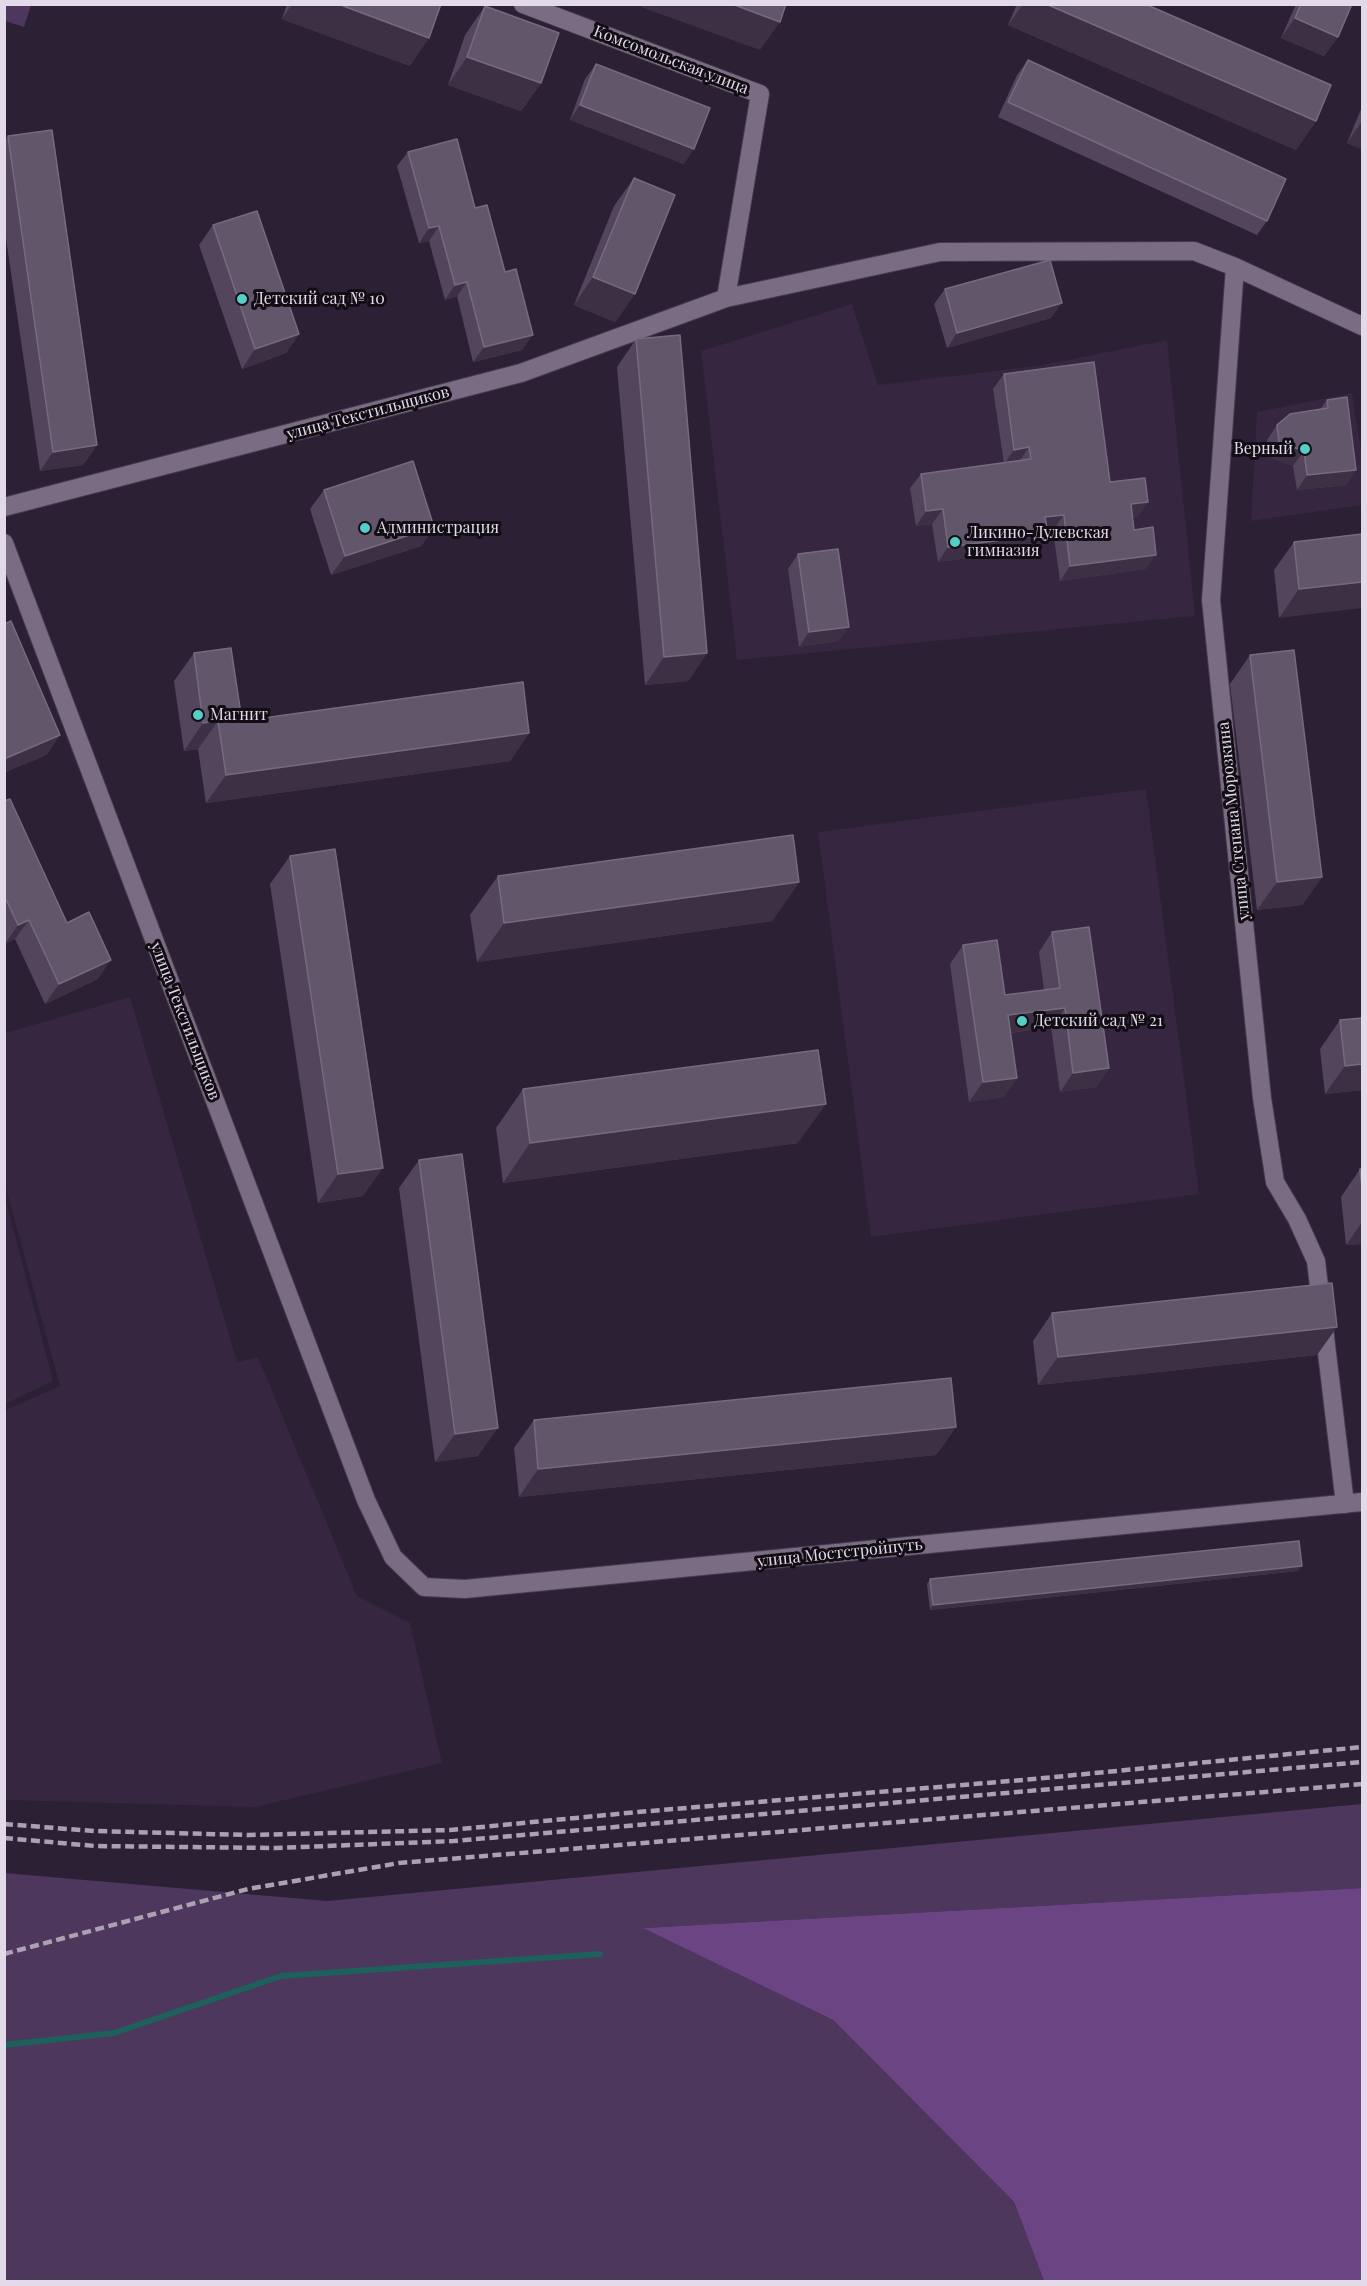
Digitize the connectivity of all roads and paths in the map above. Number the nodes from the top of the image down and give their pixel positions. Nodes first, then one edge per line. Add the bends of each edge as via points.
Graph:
1 (524, 4) edge
2 (1235, 267) junction
3 (726, 298) junction
4 (1362, 326) edge
5 (4, 507) edge
6 (4, 543) edge
7 (366, 1500) joint
8 (1354, 1503) edge

1 - 3 street, Комсомольская улица via 760,94
2 - 3 street, улица Текстильщиков via 1194,251 940,252
2 - 4 street
2 - 8 street, улица Степана Морозкина via 1211,600 1262,1098 1275,1182 1316,1261
3 - 5 street, улица Текстильщиков via 522,373
6 - 7 street, улица Текстильщиков
7 - 8 street, улица Мостстройпуть via 393,1557 424,1587 465,1589

